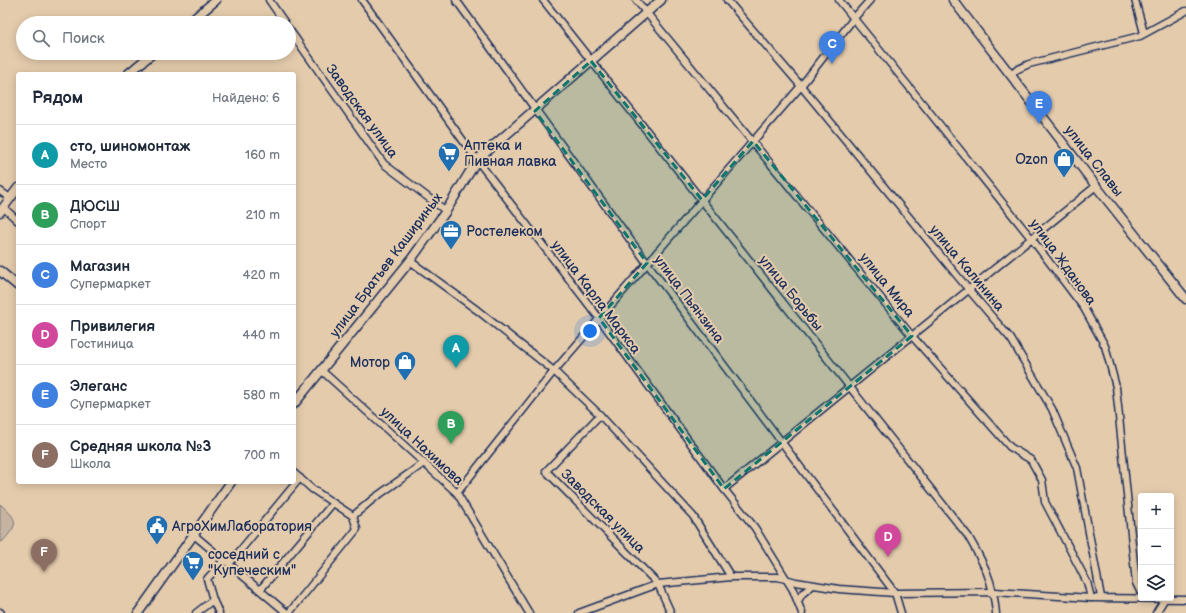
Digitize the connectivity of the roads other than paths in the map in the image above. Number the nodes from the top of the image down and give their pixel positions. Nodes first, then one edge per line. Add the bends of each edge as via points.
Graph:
1 (216, 0) edge
2 (269, 0) edge
3 (362, 0) edge
4 (456, 0) edge
5 (543, 0) edge
6 (636, 0) edge
7 (660, 0) edge
8 (727, 0) edge
9 (839, 0) edge
10 (870, 0) edge
11 (953, 0) edge
12 (1135, 0) edge
13 (1186, 12) edge
14 (646, 13) junction
15 (197, 16) edge
16 (280, 16) edge
17 (854, 18) junction
18 (1144, 33) junction
19 (296, 39) edge
20 (145, 60) edge
21 (591, 61) junction
22 (130, 72) edge
23 (1011, 76) junction
24 (801, 86) junction
25 (535, 111) junction
26 (753, 141) junction
27 (477, 160) junction
28 (1096, 186) junction
29 (16, 190) edge
30 (0, 191) edge
31 (10, 198) junction
32 (702, 200) junction
33 (2, 210) edge
34 (446, 211) junction
35 (16, 220) edge
36 (1032, 238) junction
37 (410, 261) junction
38 (647, 264) junction
39 (0, 271) edge
40 (16, 284) edge
41 (969, 290) junction
42 (1186, 299) edge
43 (599, 318) junction
44 (912, 336) junction
45 (322, 370) junction
46 (554, 370) junction
47 (850, 387) junction
48 (296, 402) edge
49 (600, 415) junction
50 (783, 443) junction
51 (424, 463) junction
52 (296, 475) edge
53 (300, 478) junction
54 (296, 483) edge
55 (230, 484) edge
56 (295, 484) edge
57 (724, 489) junction
58 (457, 494) junction
59 (333, 503) junction
60 (353, 516) junction
61 (194, 535) junction
62 (226, 562) junction
63 (731, 577) junction
64 (786, 579) junction
65 (658, 584) junction
66 (813, 585) junction
67 (1138, 587) edge
68 (260, 590) junction
69 (994, 592) junction
70 (895, 593) junction
71 (1101, 597) junction
72 (1138, 597) edge
73 (1091, 598) junction
74 (1186, 599) edge
75 (213, 600) junction
76 (1174, 600) edge
77 (798, 601) junction
78 (1163, 601) edge
79 (138, 613) edge
80 (196, 613) edge
81 (219, 613) edge
82 (288, 613) edge
83 (529, 613) edge
84 (579, 613) edge
85 (671, 613) edge
86 (802, 613) edge
87 (901, 613) edge
88 (996, 613) edge
89 (1156, 613) edge

1 - 15 main road
2 - 16 street
3 - 27 street, улица Карла Маркса
4 - 25 street, улица Пьянзина
5 - 21 street, улица Борьбы
6 - 14 street, улица Мира
7 - 14 main road, улица Братьев Кашириных
8 - 24 street, улица Калинина
9 - 17 street, улица Жданова
10 - 17 street
11 - 23 main road, улица Славы
12 - 18 street
13 - 18 street
14 - 21 main road, улица Братьев Кашириных
14 - 26 street, улица Мира
17 - 24 street
17 - 36 street, улица Жданова
18 - 23 street via 1029,64
19 - 34 street, Заводская улица via 384,164
20 - 22 main road
21 - 25 main road, улица Братьев Кашириных
21 - 32 street, улица Борьбы
23 - 28 main road, улица Славы
24 - 26 street
24 - 41 street, улица Калинина
25 - 27 main road, улица Братьев Кашириных
25 - 38 street, улица Пьянзина
26 - 32 street
26 - 44 street, улица Мира
27 - 34 main road, улица Братьев Кашириных
27 - 43 street, улица Карла Маркса
28 - 36 street
28 - 42 main road, улица Славы
29 - 31 main road
30 - 31 street
31 - 33 main road
32 - 38 street
32 - 47 street, улица Борьбы
33 - 35 street
34 - 37 main road, улица Братьев Кашириных
36 - 41 street
36 - 67 street, улица Жданова via 1084,308 1105,346 1116,388
37 - 45 main road, улица Братьев Кашириных
37 - 46 street
38 - 43 street
38 - 50 street, улица Пьянзина
39 - 40 main road
41 - 44 street
41 - 71 street, улица Калинина via 1011,339 1052,409 1077,468
43 - 46 street
43 - 57 street, улица Карла Маркса
44 - 47 street
44 - 73 street, улица Мира via 1010,447 1031,460 1042,480 1045,502 1087,582
45 - 48 main road, улица Братьев Кашириных
45 - 51 street, улица Нахимова
46 - 49 street
46 - 58 street
47 - 50 street
47 - 69 street, улица Борьбы via 968,536 985,566
49 - 63 street via 693,516
49 - 65 street, Заводская улица via 546,471
50 - 57 street
50 - 70 street, улица Пьянзина
51 - 58 street, улица Нахимова
51 - 60 street
52 - 53 street
53 - 54 street
53 - 59 street
55 - 61 main road
56 - 62 street
57 - 64 street, улица Карла Маркса via 755,528
58 - 83 street, улица Нахимова
59 - 60 street
59 - 68 street
60 - 82 street via 356,529
61 - 62 street
61 - 79 main road
62 - 68 street
62 - 75 street via 207,579
63 - 64 street
63 - 65 street
64 - 66 street
64 - 77 street, улица Карла Маркса
65 - 84 street
65 - 85 street, Заводская улица
66 - 70 street
66 - 77 street
68 - 82 street
69 - 70 street
69 - 73 street
69 - 88 street, улица Борьбы
70 - 87 street, улица Пьянзина
71 - 72 street
71 - 73 street
74 - 76 street
75 - 80 street
75 - 81 street
77 - 86 street, улица Карла Маркса
78 - 89 street

